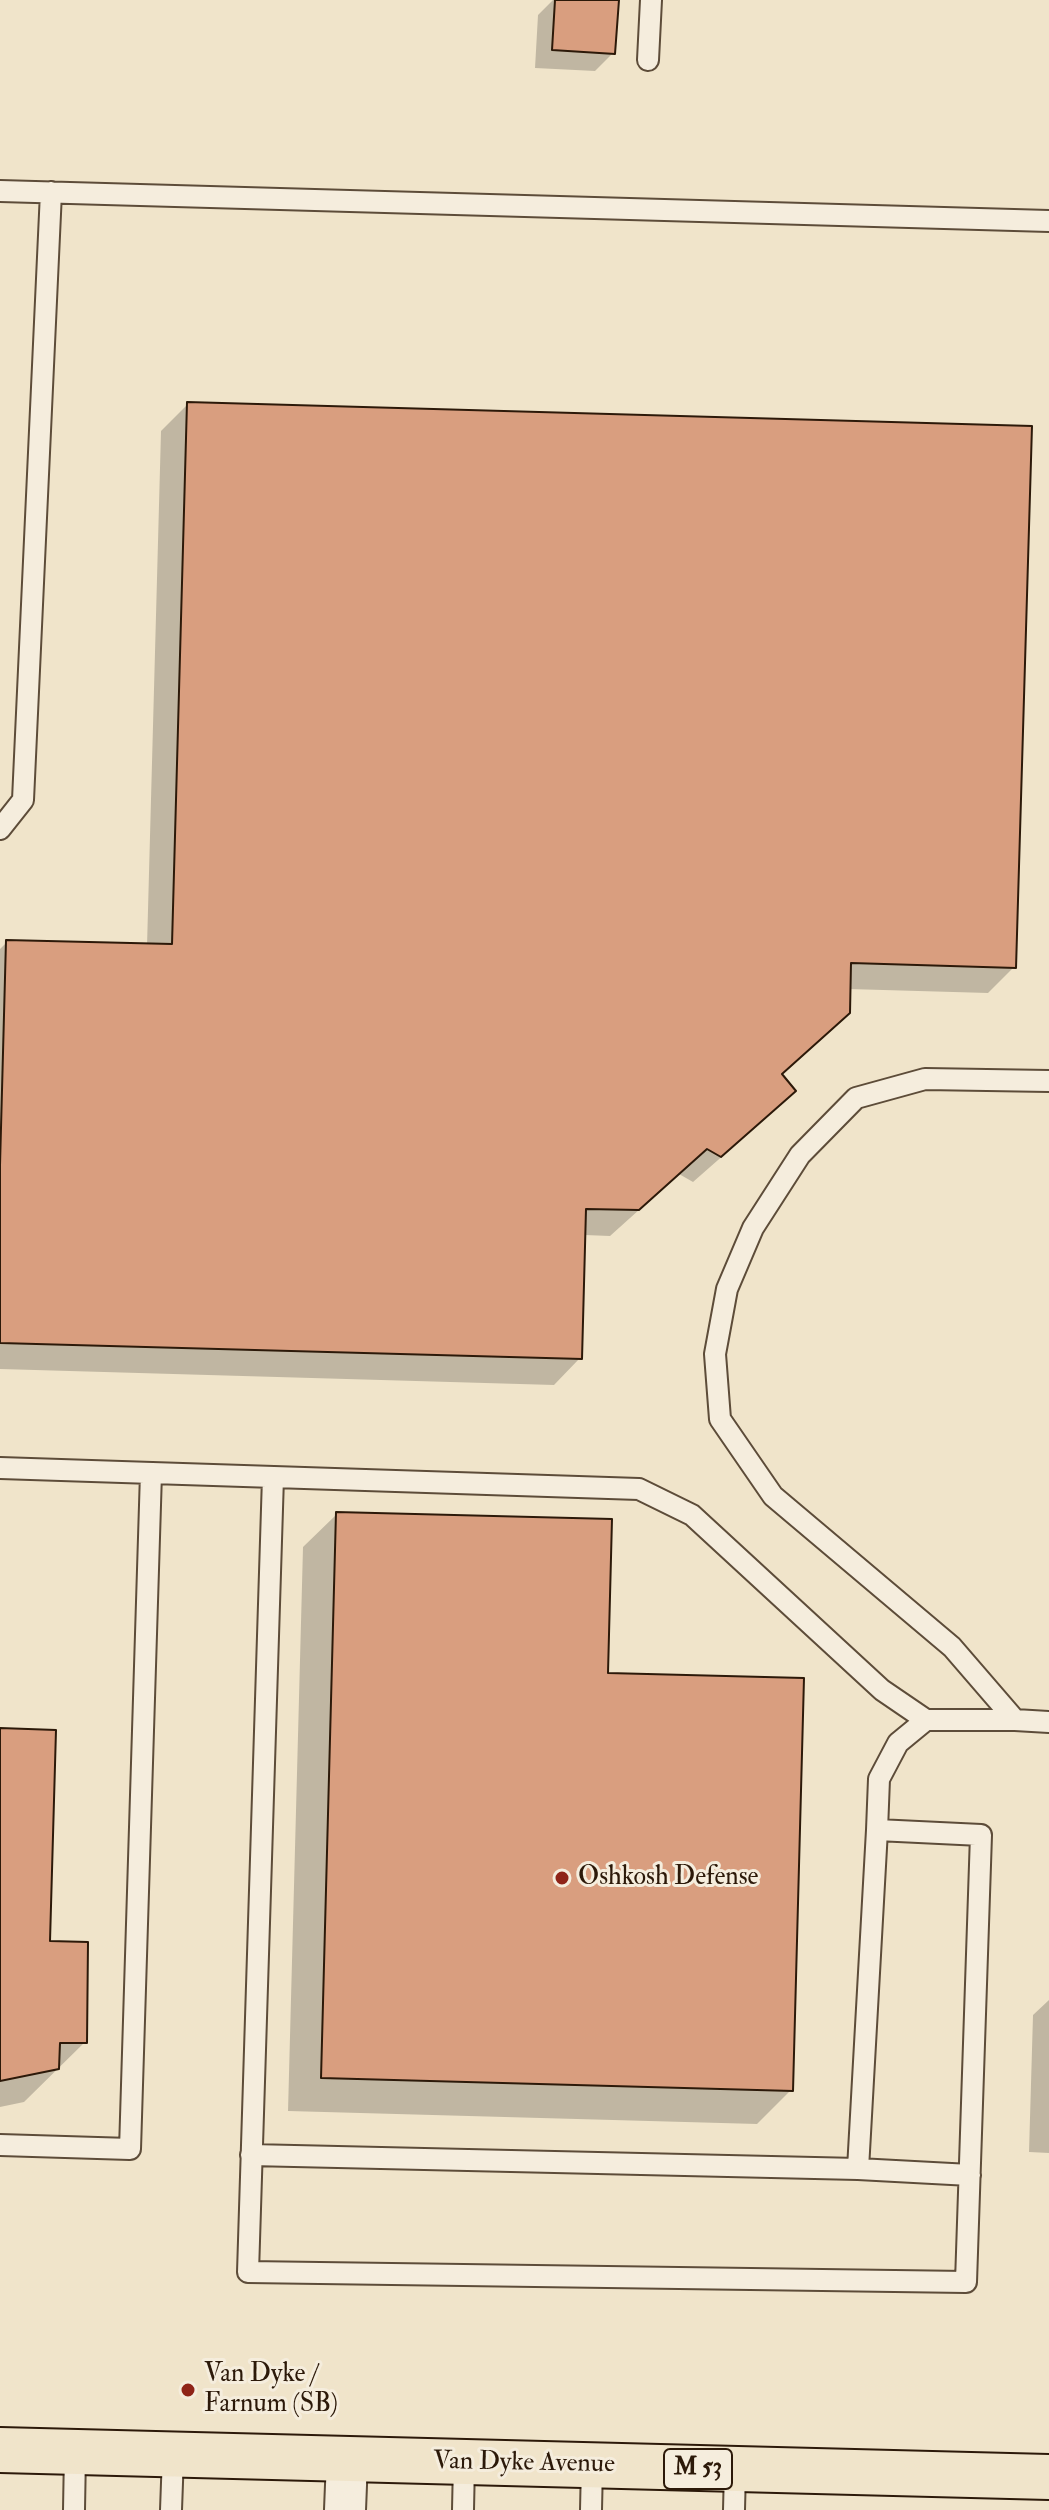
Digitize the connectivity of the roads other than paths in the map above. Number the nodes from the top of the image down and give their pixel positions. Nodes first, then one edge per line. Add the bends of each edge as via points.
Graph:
1 (651, 0) edge
2 (648, 60) dead end
3 (0, 191) edge
4 (51, 192) junction
5 (1049, 221) edge
6 (0, 829) edge
7 (1049, 1081) edge
8 (0, 1468) edge
9 (151, 1473) junction
10 (273, 1477) junction
11 (926, 1720) junction
12 (1015, 1720) junction
13 (1049, 1722) edge
14 (877, 1830) junction
15 (0, 2145) edge
16 (251, 2155) junction
17 (858, 2169) junction
18 (970, 2175) junction
19 (0, 2450) edge
20 (75, 2453) junction
21 (173, 2455) junction
22 (347, 2460) junction
23 (464, 2463) junction
24 (592, 2465) junction
25 (1049, 2477) edge
26 (734, 2490) edge
27 (74, 2510) edge
28 (171, 2510) edge
29 (345, 2510) edge
30 (463, 2510) edge
31 (591, 2510) edge

1 - 2 lane
3 - 4 lane
4 - 5 lane
4 - 6 lane via 23,800
7 - 12 lane via 925,1079 856,1098 800,1155 753,1228 727,1289 715,1354 720,1419 773,1496 952,1647
8 - 9 lane
9 - 10 lane
9 - 15 lane via 130,2149
10 - 11 lane via 639,1489 692,1515 882,1690
10 - 16 lane
11 - 12 lane
11 - 14 lane via 898,1743 879,1779
12 - 13 lane
14 - 17 lane
14 - 18 lane via 981,1835
16 - 17 lane
16 - 18 lane via 248,2272 966,2282
17 - 18 lane
19 - 20 main road, Van Dyke Avenue / M 53
20 - 21 main road, Van Dyke Avenue / M 53
20 - 27 lane
21 - 22 main road, Van Dyke Avenue / M 53
21 - 28 lane
22 - 23 main road, Van Dyke Avenue / M 53
22 - 29 street
23 - 24 main road, Van Dyke Avenue / M 53
23 - 30 lane
24 - 26 main road, Van Dyke Avenue / M 53
24 - 31 lane
25 - 26 main road, Van Dyke Avenue / M 53

